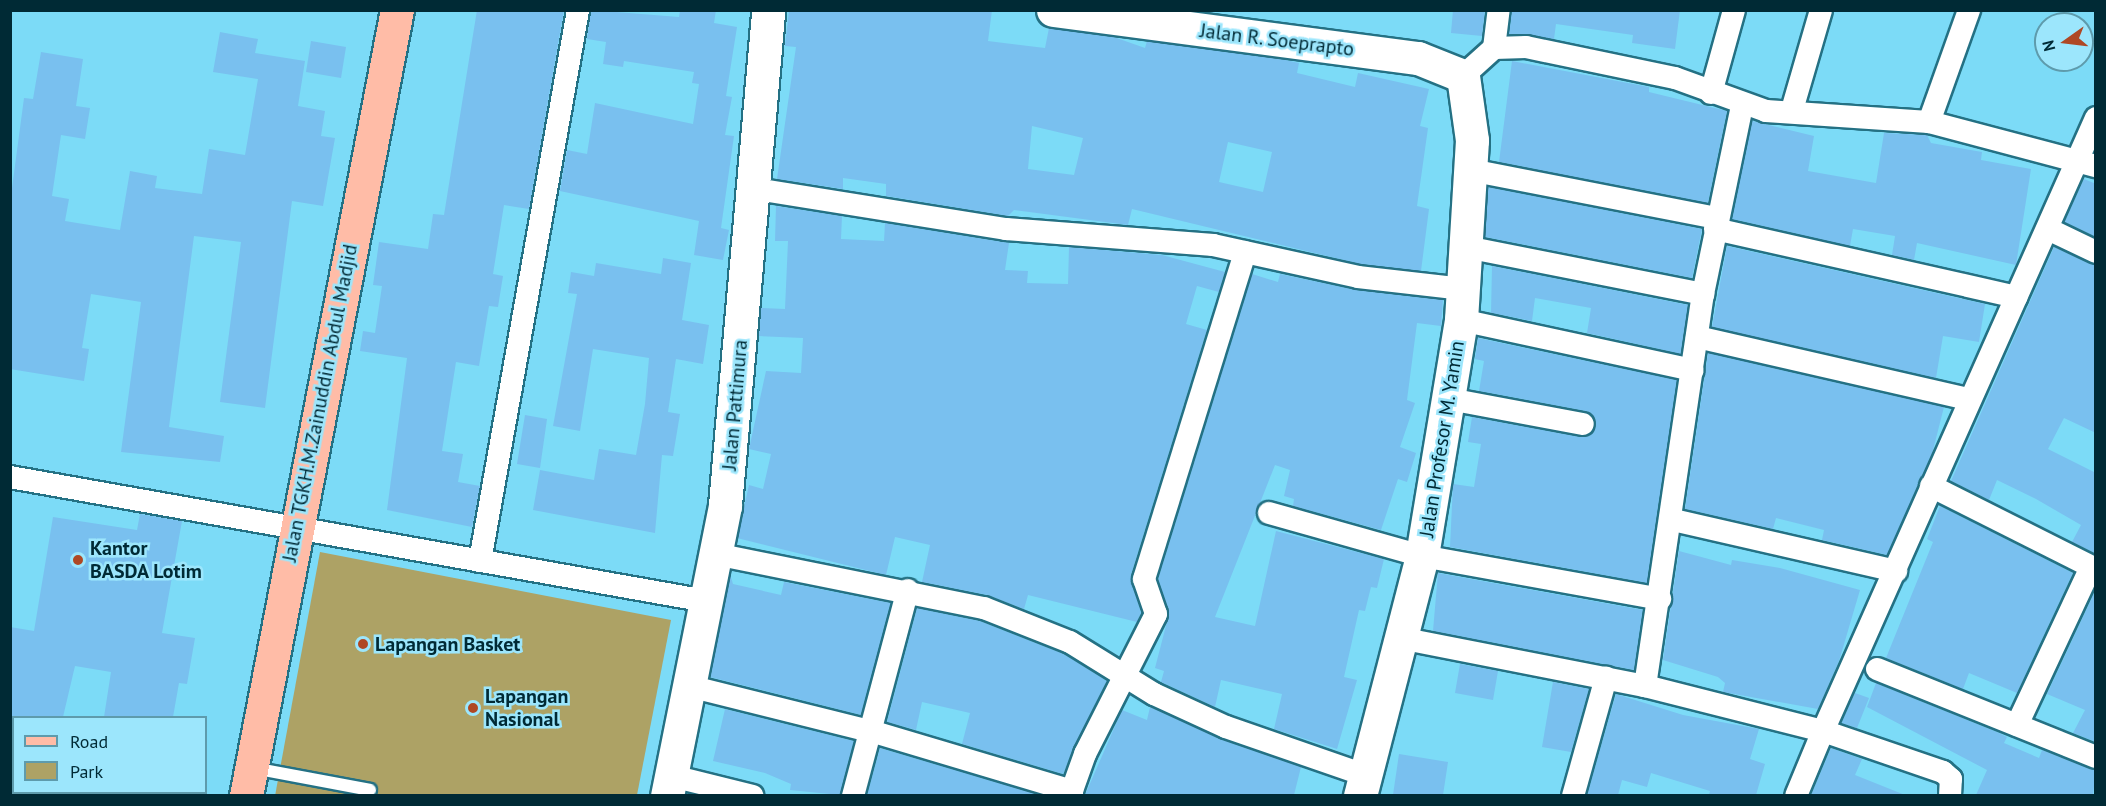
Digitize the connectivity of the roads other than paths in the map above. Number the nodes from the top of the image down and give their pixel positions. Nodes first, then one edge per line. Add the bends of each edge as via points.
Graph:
1 (397, 10) edge
2 (578, 10) edge
3 (768, 10) edge
4 (1053, 10) edge
5 (1499, 10) edge
6 (1734, 10) edge
7 (1821, 10) edge
8 (1969, 10) edge
9 (1191, 20) edge
10 (1494, 48) junction
11 (1463, 76) junction
12 (1711, 93) junction
13 (1742, 105) junction
14 (1792, 110) junction
15 (2096, 118) edge
16 (1929, 122) junction
17 (2087, 163) edge
18 (1470, 170) junction
19 (756, 189) junction
20 (1716, 223) junction
21 (2048, 229) junction
22 (1466, 247) junction
23 (1245, 252) junction
24 (2096, 252) edge
25 (1703, 294) junction
26 (2016, 297) junction
27 (1462, 305) junction
28 (1697, 337) junction
29 (1693, 370) junction
30 (1449, 399) junction
31 (1968, 399) junction
32 (1582, 424) dead end
33 (10, 477) edge
34 (1931, 486) junction
35 (1269, 513) dead end
36 (1673, 520) junction
37 (296, 528) junction
38 (716, 554) junction
39 (1422, 556) junction
40 (480, 561) junction
41 (2093, 568) edge
42 (1896, 571) junction
43 (908, 590) junction
44 (1660, 599) junction
45 (706, 601) junction
46 (1405, 639) junction
47 (1877, 669) dead end
48 (1123, 675) junction
49 (1606, 678) junction
50 (689, 686) junction
51 (1645, 686) junction
52 (2017, 725) junction
53 (1823, 731) junction
54 (874, 732) junction
55 (2096, 757) edge
56 (249, 782) edge
57 (1363, 785) edge
58 (669, 786) edge
59 (370, 790) dead end
60 (1071, 793) edge
61 (753, 795) edge
62 (853, 795) edge
63 (1573, 795) edge
64 (1796, 795) edge
65 (1950, 795) edge

1 - 37 main road, Jalan TGKH.M.Zainuddin Abdul Madjid
2 - 40 street
3 - 19 main road, Jalan Pattimura
4 - 9 main road, Jalan R. Soeprapto
5 - 10 street
6 - 12 street
7 - 14 street
8 - 16 street
9 - 11 main road, Jalan R. Soeprapto via 1418,58
10 - 11 street
10 - 12 street via 1526,47 1675,78
11 - 18 main road, Jalan Profesor M. Yamin via 1472,111
12 - 13 street
13 - 14 street
13 - 20 street
14 - 16 street
15 - 17 street
16 - 17 street
17 - 21 street
18 - 20 street
18 - 22 main road, Jalan Profesor M. Yamin
19 - 23 street via 1006,229
19 - 38 main road, Jalan Pattimura via 725,505
20 - 25 street
20 - 26 street
21 - 24 street
21 - 26 street
22 - 25 street
22 - 27 main road, Jalan Profesor M. Yamin
23 - 27 street
23 - 48 street via 1144,579 1156,614
25 - 28 street
26 - 31 street
27 - 29 street
27 - 30 main road, Jalan Profesor M. Yamin
28 - 29 street
28 - 31 street
29 - 36 street
30 - 32 street
30 - 39 main road, Jalan Profesor M. Yamin
31 - 34 street
33 - 37 street
34 - 41 street
34 - 42 street
35 - 39 street
36 - 42 street
36 - 44 street
37 - 40 street
37 - 56 main road, Jalan TGKH.M.Zainuddin Abdul Madjid
38 - 43 street
38 - 45 main road, Jalan Pattimura
39 - 44 street
39 - 46 main road, Jalan Profesor M. Yamin
40 - 45 street
41 - 52 street
42 - 53 street
43 - 48 street via 984,608 1070,642
43 - 54 street
44 - 51 street
45 - 50 main road, Jalan Pattimura
46 - 49 street
46 - 57 main road, Jalan Profesor M. Yamin
47 - 52 street
48 - 57 street via 1226,727
48 - 60 street
49 - 51 street
49 - 63 street
50 - 54 street
50 - 58 main road, Jalan Pattimura
51 - 53 street
52 - 55 street
53 - 64 street
53 - 65 street via 1943,772 1951,779
54 - 60 street
54 - 62 street
56 - 59 lane
58 - 61 street

